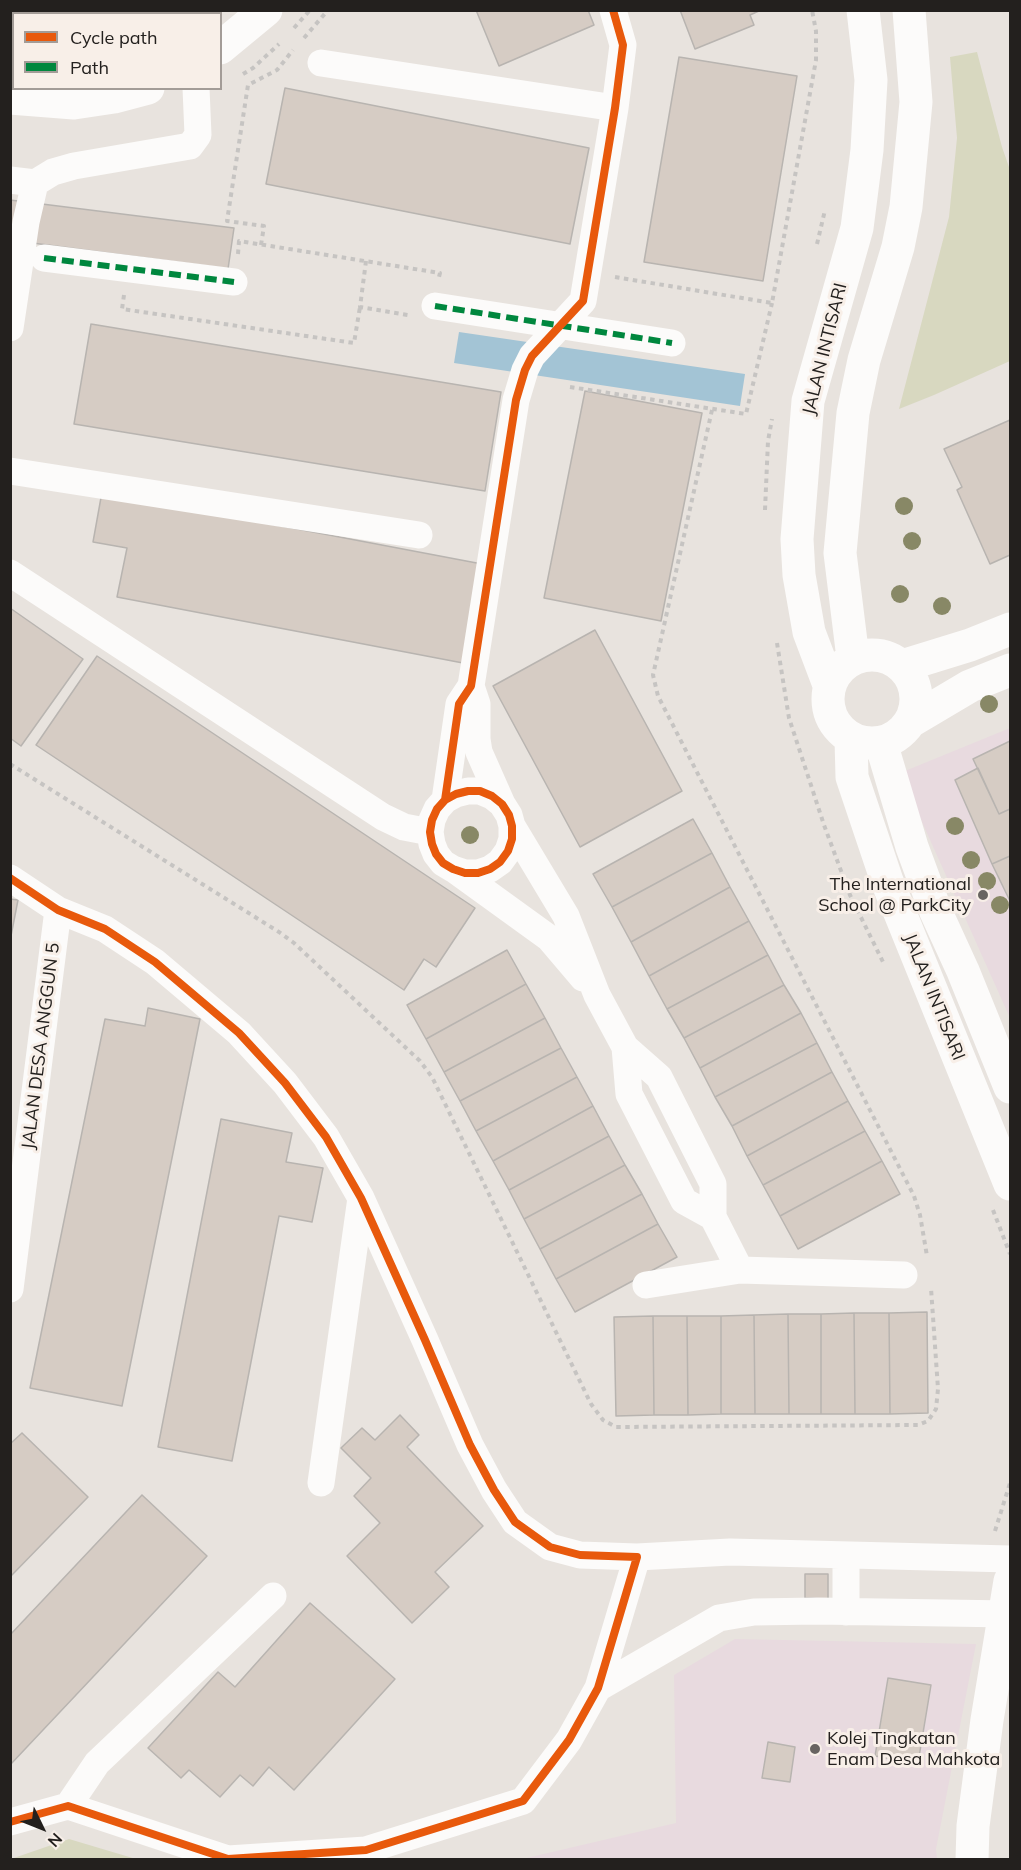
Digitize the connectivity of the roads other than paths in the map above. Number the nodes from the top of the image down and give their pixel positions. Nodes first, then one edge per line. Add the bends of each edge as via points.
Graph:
1 (613, 10) edge
2 (863, 10) edge
3 (909, 10) edge
4 (258, 14) edge
5 (222, 46) edge
6 (321, 63) dead end
7 (140, 90) edge
8 (196, 90) edge
9 (10, 98) edge
10 (615, 108) junction
11 (23, 181) edge
12 (44, 258) dead end
13 (14, 271) edge
14 (234, 282) road end
15 (435, 306) road end
16 (560, 325) junction
17 (10, 328) edge
18 (672, 343) dead end
19 (10, 471) edge
20 (419, 535) dead end
21 (10, 573) edge
22 (1011, 629) edge
23 (854, 658) junction
24 (902, 666) junction
25 (1011, 670) edge
26 (830, 685) junction
27 (471, 686) junction
28 (911, 721) junction
29 (866, 741) junction
30 (445, 800) junction
31 (507, 815) junction
32 (430, 832) junction
33 (453, 869) junction
34 (10, 878) edge
35 (58, 910) junction
36 (597, 995) junction
37 (1011, 1087) edge
38 (1011, 1184) edge
39 (361, 1198) junction
40 (740, 1270) junction
41 (904, 1275) dead end
42 (646, 1285) dead end
43 (10, 1289) edge
44 (321, 1483) dead end
45 (846, 1556) junction
46 (638, 1557) junction
47 (1011, 1559) edge
48 (1011, 1581) edge
49 (273, 1596) dead end
50 (846, 1612) junction
51 (1008, 1614) edge
52 (598, 1688) junction
53 (68, 1806) junction
54 (10, 1822) edge
55 (972, 1860) edge

1 - 10 street via 623,45
2 - 26 street, JALAN INTISARI via 871,80 867,150 857,228 808,401 797,539 809,632
3 - 23 street via 916,102 906,207 853,413 840,553
4 - 5 street
6 - 10 street
7 - 9 street via 74,103
8 - 11 street via 198,135 190,146 74,166
10 - 16 street via 583,301
11 - 13 street via 26,222
12 - 14 street
13 - 17 street
15 - 16 street
16 - 18 street
16 - 27 street via 532,356 516,400
19 - 20 street
21 - 32 street via 383,817 404,827
22 - 24 street
23 - 24 street via 879,655
23 - 26 street via 839,669
24 - 28 street via 912,677 916,691
25 - 28 street via 969,686
26 - 29 street via 827,700 838,729
27 - 30 street via 459,704
27 - 31 street via 477,704 479,752
28 - 29 street via 899,735
29 - 37 street, JALAN INTISARI
29 - 38 street, JALAN INTISARI via 852,777 886,881
30 - 31 street via 456,794 480,791 492,796
30 - 32 street via 437,809
31 - 33 street via 512,839 500,862 478,873
31 - 36 street via 566,916
32 - 33 street via 436,854
33 - 36 street via 549,938
34 - 35 street
35 - 39 street via 105,929 147,957 239,1033 285,1083 326,1137
35 - 43 street, JALAN DESA ANGGUN 5
36 - 40 street via 625,1047 629,1094 684,1201 713,1217
39 - 44 street
39 - 46 street via 470,1445 515,1522 550,1546 580,1555
40 - 41 street
40 - 42 street
45 - 46 street via 730,1552
45 - 47 street
45 - 50 street
46 - 52 street
48 - 51 street
49 - 53 street via 97,1763
50 - 51 street
50 - 52 street via 754,1612 718,1618
51 - 55 street via 987,1720
52 - 53 street via 569,1740 523,1801 366,1850 228,1860
53 - 54 street

